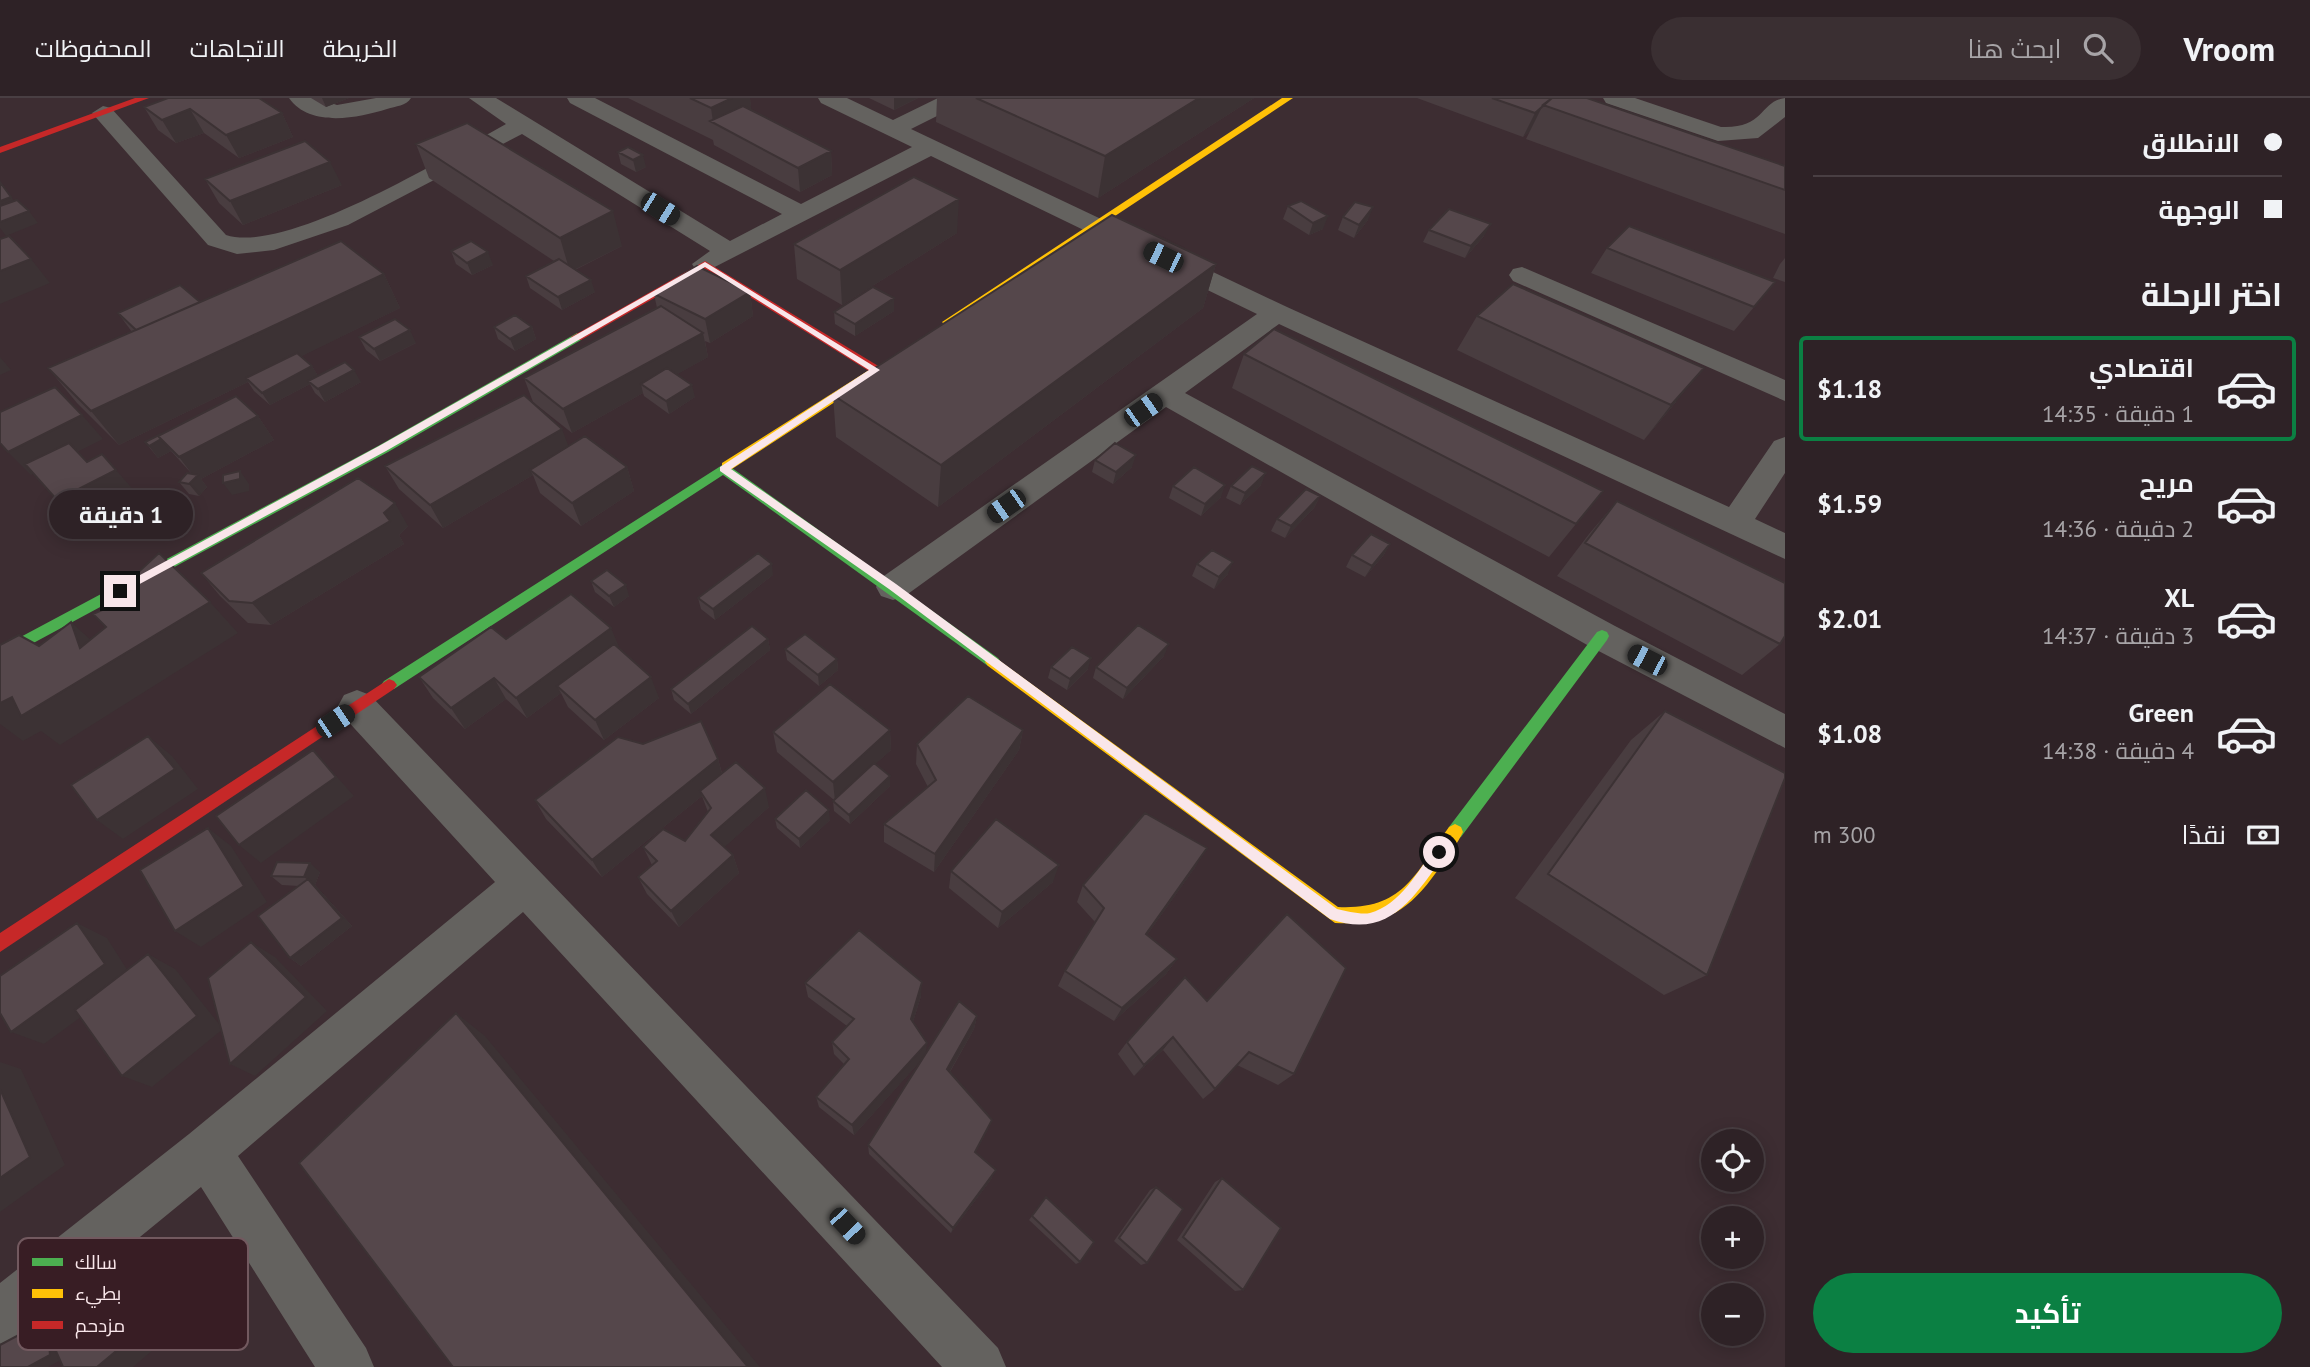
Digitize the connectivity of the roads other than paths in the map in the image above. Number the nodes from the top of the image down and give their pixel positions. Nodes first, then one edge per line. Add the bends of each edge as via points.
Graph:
1 (144, 98) edge
2 (300, 98) edge
3 (400, 98) edge
4 (480, 98) edge
5 (578, 98) edge
6 (829, 98) edge
7 (955, 98) edge
8 (1288, 98) edge
9 (1614, 98) edge
10 (1660, 104) edge
11 (1785, 104) edge
12 (103, 113) junction
13 (523, 124) junction
14 (893, 130) junction
15 (930, 147) junction
16 (0, 149) edge
17 (801, 214) junction
18 (1094, 224) junction
19 (729, 251) junction
20 (705, 264) junction
21 (1522, 275) dead end
22 (1277, 313) junction
23 (933, 332) edge
24 (1785, 391) edge
25 (1166, 394) junction
26 (1785, 448) edge
27 (724, 469) junction
28 (1735, 524) junction
29 (1785, 547) edge
30 (893, 587) junction
31 (1602, 636) junction
32 (0, 655) edge
33 (357, 706) junction
34 (1785, 732) edge
35 (525, 883) junction
36 (0, 943) edge
37 (206, 1151) junction
38 (98, 1238) edge
39 (18, 1302) edge
40 (0, 1317) edge
41 (347, 1367) edge
42 (979, 1367) edge

1 - 12 street
2 - 3 street via 325,112 350,113
4 - 13 street
5 - 17 street
6 - 14 street
7 - 14 street
8 - 18 street
9 - 10 street
10 - 11 street via 1718,134 1735,135 1752,134
12 - 13 street via 217,240 238,246 280,241 341,219
12 - 16 street
13 - 19 street
14 - 15 street
15 - 17 street
15 - 18 street
17 - 19 street
18 - 22 street
18 - 23 street
19 - 20 street
20 - 27 street via 881,366
20 - 32 street via 383,449
21 - 24 street
22 - 25 street
22 - 28 street
25 - 30 street
25 - 31 street
26 - 28 street
27 - 30 street
27 - 33 street
28 - 29 street
30 - 31 street via 1335,915 1368,920 1407,896
31 - 34 street
33 - 35 street
33 - 36 street
35 - 37 street
35 - 42 street
37 - 38 street
37 - 41 street
39 - 40 street

